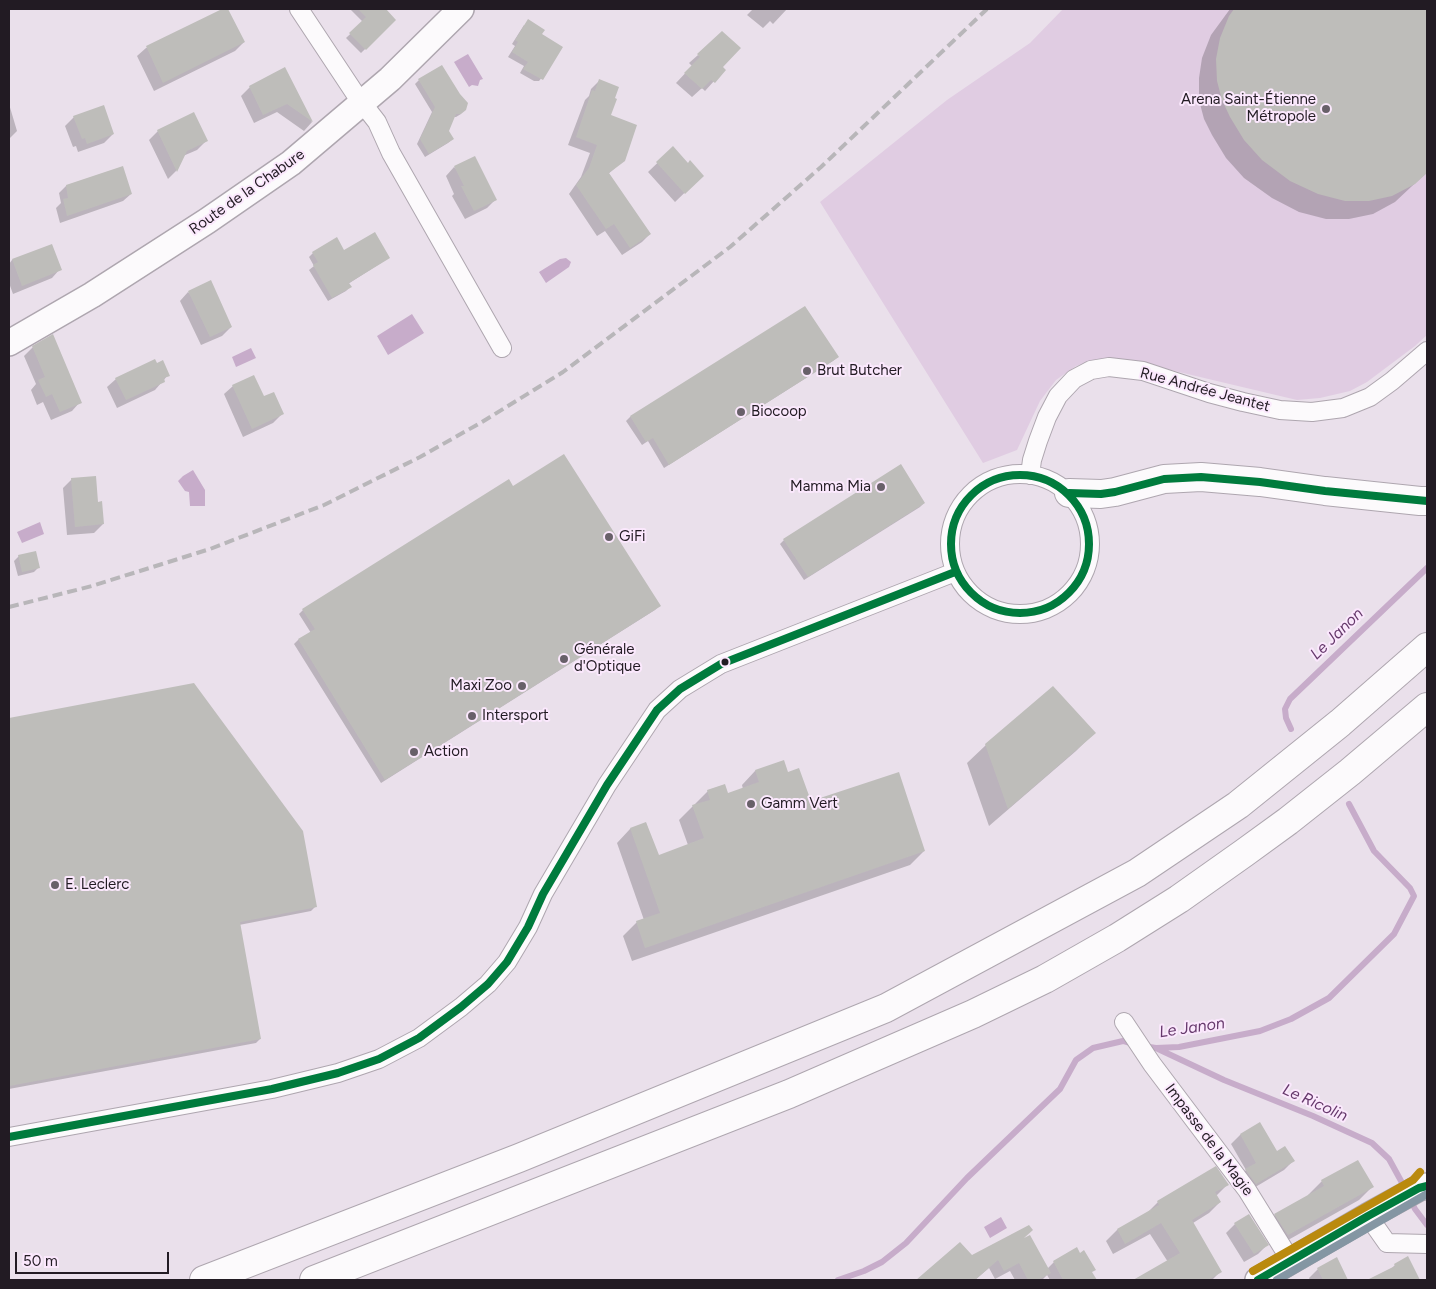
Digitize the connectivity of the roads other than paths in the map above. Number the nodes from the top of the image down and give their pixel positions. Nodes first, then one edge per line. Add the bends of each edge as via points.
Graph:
1 (299, 9) edge
2 (461, 9) edge
3 (363, 102) junction
4 (9, 343) edge
5 (502, 348) dead end
6 (1427, 351) edge
7 (1030, 475) junction
8 (1069, 493) junction
9 (1427, 500) edge
10 (955, 572) junction
11 (1427, 648) edge
12 (1427, 707) edge
13 (1128, 1028) dead end
14 (9, 1137) edge
15 (1425, 1184) edge
16 (1368, 1216) junction
17 (1427, 1244) edge
18 (1291, 1261) junction
19 (204, 1280) edge
20 (314, 1280) edge
21 (1258, 1280) edge

1 - 3 street
2 - 3 main road, Route de la Chabure
3 - 4 main road, Route de la Chabure via 291,163 92,296
3 - 5 street
6 - 7 street, Rue Andrée Jeantet via 1370,397 1343,408 1312,412 1280,410 1243,402 1143,371 1110,367 1091,370 1074,380 1058,396 1038,441
7 - 8 street
7 - 10 street via 998,478 977,489 961,507 952,528 950,552
8 - 9 highway via 1101,494 1164,480 1202,477
8 - 10 street via 1086,519 1090,540 1088,561 1080,581 1066,597 1048,609 1027,614 1006,613 986,605 969,592
10 - 14 street via 721,664 680,689 656,710 607,784 507,962 488,984 418,1038 379,1059 282,1087
11 - 19 highway via 1238,806 1137,873 886,1008 519,1158
12 - 20 highway via 1350,772 1244,853 1179,899 1045,979 789,1094
13 - 18 street, Impasse de la Magie via 1247,1190
15 - 16 main road
16 - 17 street via 1387,1243
16 - 18 main road
18 - 21 main road

